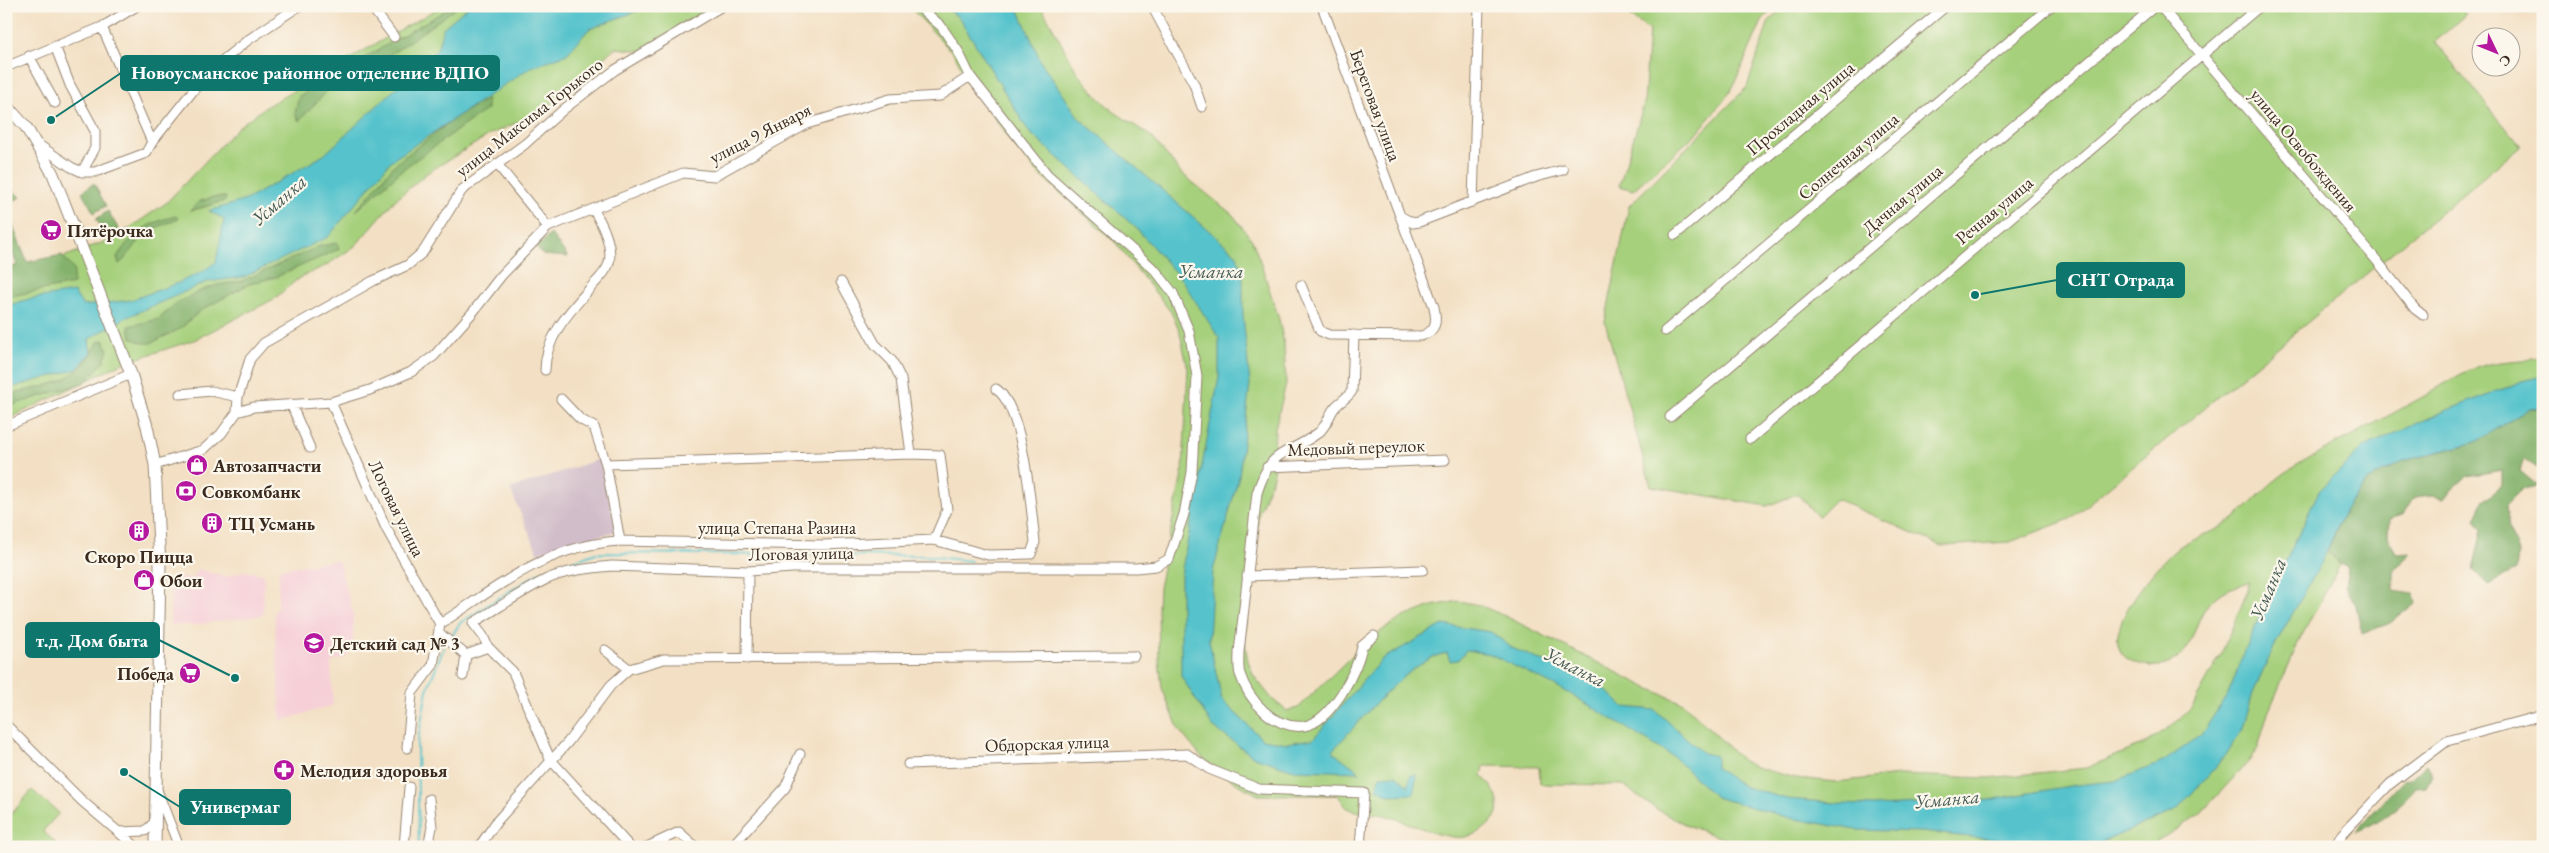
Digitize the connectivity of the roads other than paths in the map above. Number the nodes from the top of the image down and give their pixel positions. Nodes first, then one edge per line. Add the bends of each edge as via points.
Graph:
1 (137, 6) edge
2 (298, 6) edge
3 (371, 6) edge
4 (722, 6) edge
5 (918, 6) edge
6 (1152, 6) edge
7 (1322, 6) edge
8 (1479, 6) edge
9 (1946, 6) edge
10 (2051, 6) edge
11 (2155, 6) edge
12 (2160, 6) edge
13 (2260, 6) edge
14 (102, 27) junction
15 (394, 37) dead end
16 (55, 46) junction
17 (29, 56) junction
18 (2202, 56) junction
19 (6, 67) edge
20 (970, 76) junction
21 (54, 103) dead end
22 (6, 105) edge
23 (1202, 107) dead end
24 (152, 142) junction
25 (36, 143) junction
26 (497, 164) junction
27 (1563, 170) dead end
28 (82, 172) junction
29 (1474, 202) junction
30 (593, 209) junction
31 (1400, 216) junction
32 (548, 227) junction
33 (1675, 235) dead end
34 (841, 282) dead end
35 (1301, 285) dead end
36 (2424, 315) dead end
37 (1665, 332) dead end
38 (1354, 335) junction
39 (129, 370) junction
40 (545, 370) dead end
41 (996, 389) dead end
42 (180, 394) dead end
43 (238, 397) junction
44 (561, 399) dead end
45 (331, 402) junction
46 (291, 404) junction
47 (237, 412) junction
48 (1670, 417) dead end
49 (6, 426) edge
50 (1750, 439) dead end
51 (310, 448) dead end
52 (911, 454) junction
53 (1445, 460) dead end
54 (606, 464) junction
55 (155, 465) junction
56 (1267, 467) junction
57 (934, 540) junction
58 (620, 541) junction
59 (1423, 570) dead end
60 (748, 571) junction
61 (1247, 576) junction
62 (440, 629) junction
63 (1374, 636) dead end
64 (488, 647) junction
65 (605, 650) dead end
66 (466, 655) junction
67 (1134, 656) dead end
68 (746, 658) junction
69 (629, 668) junction
70 (463, 676) dead end
71 (2543, 715) edge
72 (6, 725) edge
73 (407, 748) dead end
74 (800, 754) dead end
75 (550, 759) junction
76 (908, 764) dead end
77 (155, 788) junction
78 (410, 788) dead end
79 (429, 799) dead end
80 (155, 822) junction
81 (118, 832) junction
82 (180, 846) edge
83 (136, 847) edge
84 (155, 847) edge
85 (404, 847) edge
86 (428, 847) edge
87 (479, 847) edge
88 (630, 847) edge
89 (648, 847) edge
90 (696, 847) edge
91 (731, 847) edge
92 (1360, 847) edge
93 (2335, 847) edge

1 - 14 street
2 - 24 street via 208,72
3 - 15 street
4 - 26 street, улица Максима Горького via 615,70
5 - 20 street via 940,26 958,51
6 - 23 street via 1194,84
7 - 31 street, Береговая улица
8 - 29 street
9 - 33 street, Прохладная улица
10 - 37 street, Солнечная улица
11 - 48 street, Дачная улица
12 - 18 street, улица Освобождения
13 - 18 street, Речная улица
14 - 16 street
14 - 24 street
16 - 17 street
16 - 28 street via 70,85 95,131 95,148
17 - 19 street
17 - 21 street
18 - 36 street, улица Освобождения via 2415,309
18 - 50 street, Речная улица
20 - 30 street, улица 9 Января via 940,96 890,99 807,124 714,176 683,173
20 - 60 street, Логовая улица via 1047,174 1166,282 1189,331 1197,376 1192,472 1184,514 1169,559 1156,566 1136,568 793,568
22 - 25 main road
24 - 28 street via 146,153 95,172
25 - 28 street
25 - 39 main road via 54,174
26 - 32 street
26 - 43 street, улица Максима Горького via 462,190 423,252 408,266 374,281 264,343 250,359
27 - 29 street via 1536,177
29 - 31 street via 1420,222 1412,223
30 - 32 street, улица 9 Января
30 - 40 street via 606,230 609,263 560,324 545,359
31 - 38 street, Береговая улица via 1434,307 1434,328 1421,336
32 - 45 street, улица 9 Января via 501,276 434,356 411,372
34 - 52 street via 874,344 892,361 901,379
35 - 38 street via 1320,331 1329,335
38 - 56 street via 1352,391 1333,410 1320,432 1271,460
39 - 49 street
39 - 55 main road via 147,426
41 - 57 street, улица Степана Разина via 1004,394 1015,419 1025,463 1035,542 1031,554 988,555
42 - 43 street via 212,391
43 - 47 street, улица Максима Горького
44 - 54 street via 580,419 594,427
45 - 46 street, улица 9 Января
45 - 62 street, Логовая улица via 386,528
46 - 47 street, улица 9 Января
46 - 51 street
47 - 55 street via 221,434 202,450
52 - 54 street
52 - 57 street via 940,455 947,510
53 - 56 street, Медовый переулок
54 - 58 street
55 - 77 main road via 160,566
56 - 61 street via 1257,493
57 - 58 street, улица Степана Разина via 823,545
58 - 62 street, улица Степана Разина via 592,543 531,564
59 - 61 street
60 - 64 street, Логовая улица via 612,566 574,570 547,580 473,623
60 - 68 street
61 - 63 street via 1239,652 1240,673 1247,691 1277,721 1305,726 1317,720 1348,684 1362,646
62 - 66 street, Логовая улица via 455,648
62 - 73 street via 432,665 412,692
64 - 66 street
64 - 75 street, Логовая улица via 513,672
65 - 69 street
66 - 70 street
67 - 68 street
68 - 69 street via 664,659
69 - 75 street via 610,685 568,742
71 - 93 street via 2447,741 2390,784 2342,834
72 - 81 street
74 - 91 street via 784,788
75 - 87 street
75 - 88 street, Логовая улица
76 - 92 street, Обдорская улица via 1187,754 1209,769 1259,789 1364,793
77 - 80 main road
77 - 82 street
78 - 85 street
79 - 86 street via 432,827
80 - 81 street via 145,831
80 - 84 main road
81 - 83 street
89 - 90 street via 679,832

